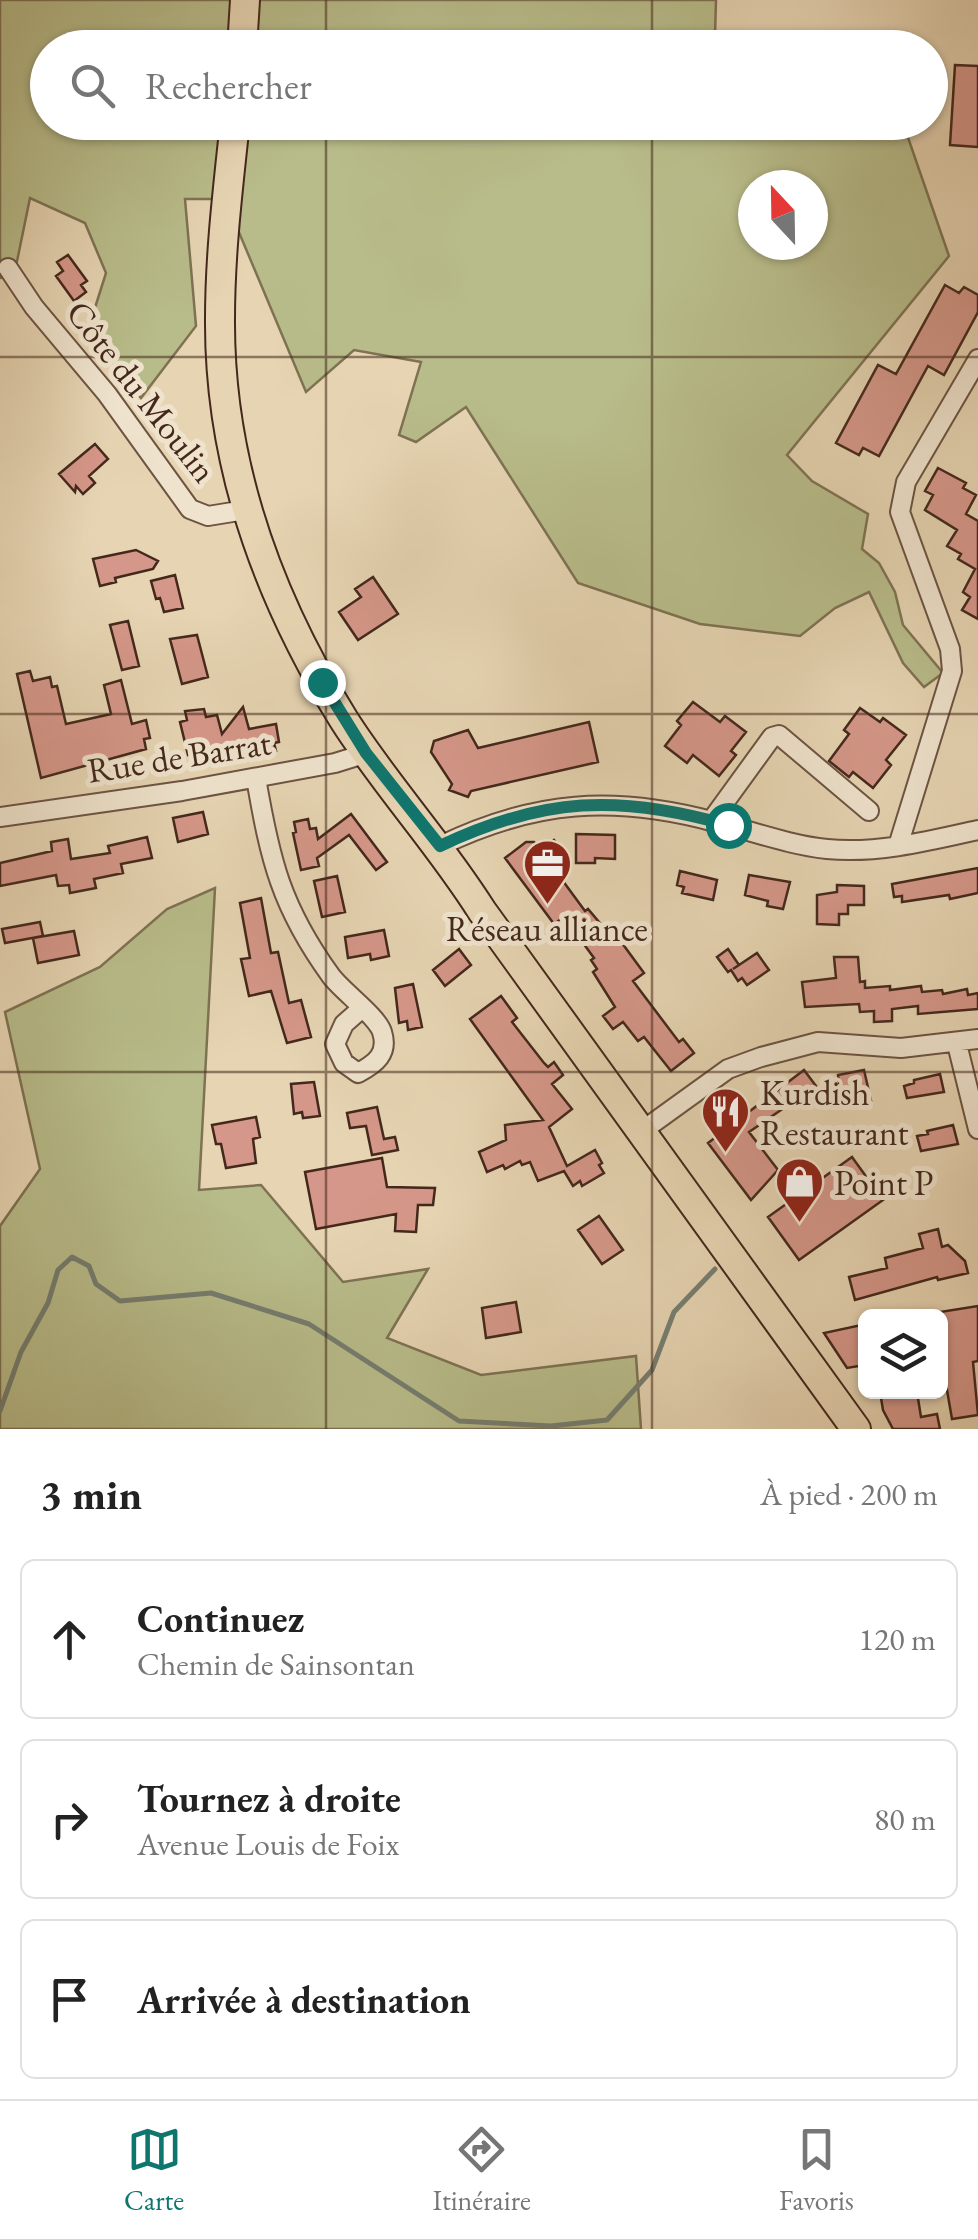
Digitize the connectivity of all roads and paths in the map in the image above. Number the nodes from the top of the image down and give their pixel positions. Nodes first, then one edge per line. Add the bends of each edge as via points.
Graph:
1 (245, 0) edge
2 (243, 30) edge
3 (233, 140) edge
4 (8, 268) dead end
5 (978, 359) edge
6 (246, 510) junction
7 (366, 753) junction
8 (256, 778) junction
9 (869, 811) dead end
10 (0, 817) edge
11 (711, 820) junction
12 (978, 830) edge
13 (440, 846) junction
14 (898, 846) junction
15 (360, 1009) dead end
16 (978, 1039) edge
17 (957, 1044) junction
18 (978, 1129) edge
19 (642, 1131) junction
20 (856, 1429) edge

1 - 2 main road
3 - 6 main road via 220,322 230,446
4 - 6 street, Côte du Moulin via 190,509 208,516
5 - 14 street via 902,497 900,512 952,671
6 - 7 main road via 284,612
7 - 8 street, Rue de Barrat
7 - 13 main road
8 - 10 street, Rue de Barrat
8 - 15 street via 278,884 307,940
9 - 11 street via 779,735
11 - 13 street via 597,803 503,821
11 - 14 street via 823,849
12 - 14 street
13 - 19 main road
16 - 17 street
17 - 18 street
17 - 19 street via 818,1042 761,1057 728,1069
19 - 20 main road

